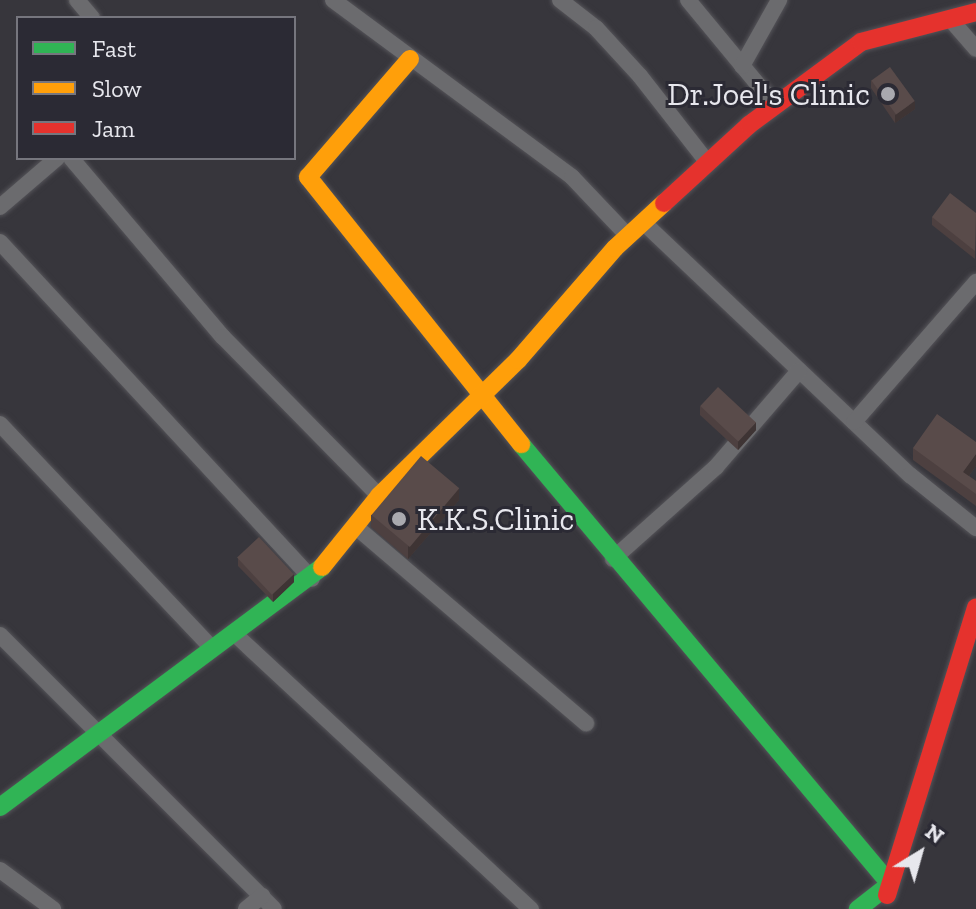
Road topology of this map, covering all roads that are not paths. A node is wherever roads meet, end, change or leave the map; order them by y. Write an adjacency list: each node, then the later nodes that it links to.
1 (77, 0): 7 (street)
2 (333, 0): 10 (street)
3 (560, 0): 15 (street)
4 (688, 0): 11 (street)
5 (779, 0): 11 (street)
6 (976, 12): 8 (street)
7 (90, 16)
8 (951, 20): 9 (street); 12 (street)
9 (976, 49)
10 (410, 59): 18 (street); 22 (street)
11 (742, 66): 12 (street)
12 (775, 105): 15 (street)
13 (67, 160): 16 (street)
14 (72, 160): 25 (street)
15 (708, 163): 17 (street)
16 (0, 207)
17 (643, 222): 18 (street); 21 (street)
18 (628, 236): 22 (street)
19 (0, 242): 29 (street)
20 (976, 282): 23 (street)
21 (799, 371): 23 (street); 28 (street)
22 (480, 397): 25 (street); 28 (street)
23 (854, 422): 27 (street)
24 (0, 424): 33 (street)
25 (379, 496): 26 (street)
26 (355, 526): 29 (street); 34 (street)
27 (976, 528)
28 (613, 559): 38 (street)
29 (312, 579): 32 (street)
30 (976, 607): 38 (street)
31 (0, 635): 35 (street)
32 (238, 637): 33 (street); 43 (street)
33 (212, 648): 35 (street)
34 (586, 723)
35 (94, 733): 36 (street); 39 (street)
36 (0, 807)
37 (0, 870): 40 (street)
38 (890, 884): 44 (street); 45 (street)
39 (262, 896): 41 (street); 42 (street)
40 (53, 909)
41 (246, 909)
42 (274, 909)
43 (531, 909)
44 (858, 909)
45 (882, 909)

